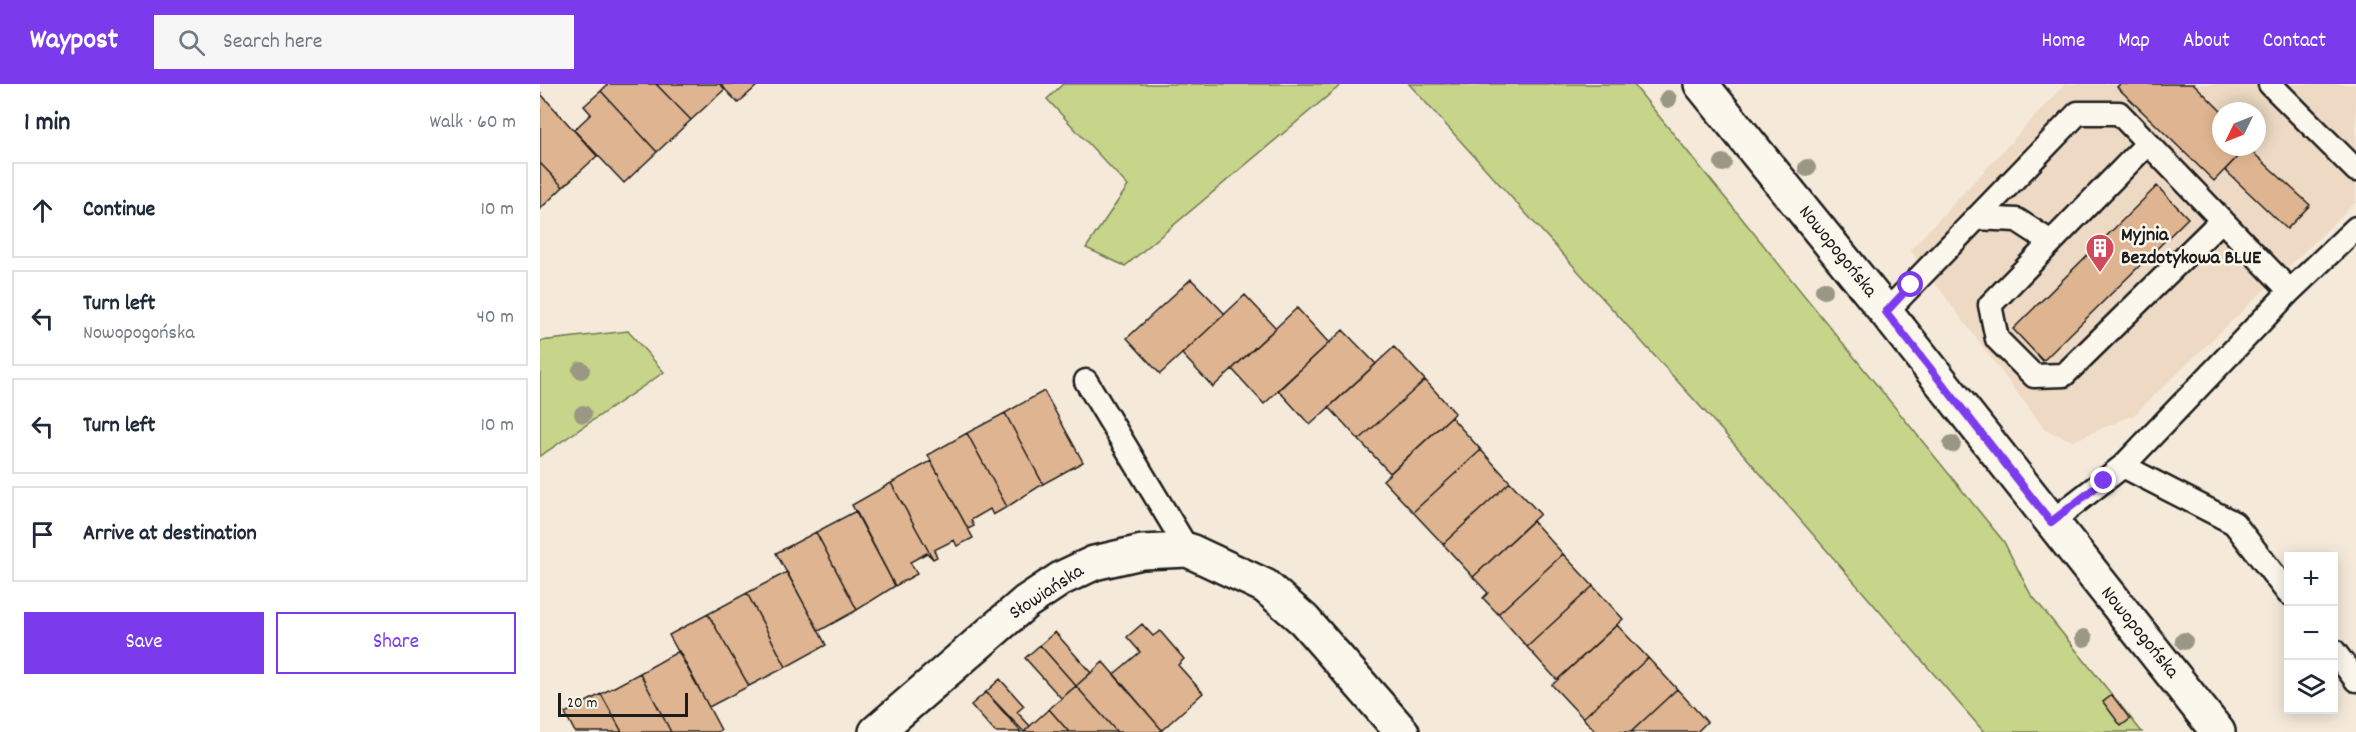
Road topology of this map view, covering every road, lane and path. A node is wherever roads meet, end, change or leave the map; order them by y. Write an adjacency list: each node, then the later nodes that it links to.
1 (1701, 84): 10 (street, Nowopogońska)
2 (2270, 84): 4 (lane)
3 (2148, 143): 5 (lane); 6 (lane); 8 (lane)
4 (2356, 170)
5 (1976, 218): 8 (lane); 10 (lane)
6 (2222, 220): 8 (lane); 9 (lane)
7 (2356, 228): 9 (lane)
8 (2051, 242)
9 (2290, 291): 12 (lane)
10 (1886, 312): 13 (street, Nowopogońska)
11 (1086, 381): 14 (lane)
12 (2123, 466): 13 (lane); 15 (lane)
13 (2051, 522): 20 (street, Nowopogońska)
14 (1188, 550): 18 (street, Słowiańska); 19 (street, Słowiańska)
15 (2284, 587)
16 (2338, 656): 17 (lane)
17 (2356, 680)
18 (876, 732)
19 (1402, 732)
20 (2218, 732)

